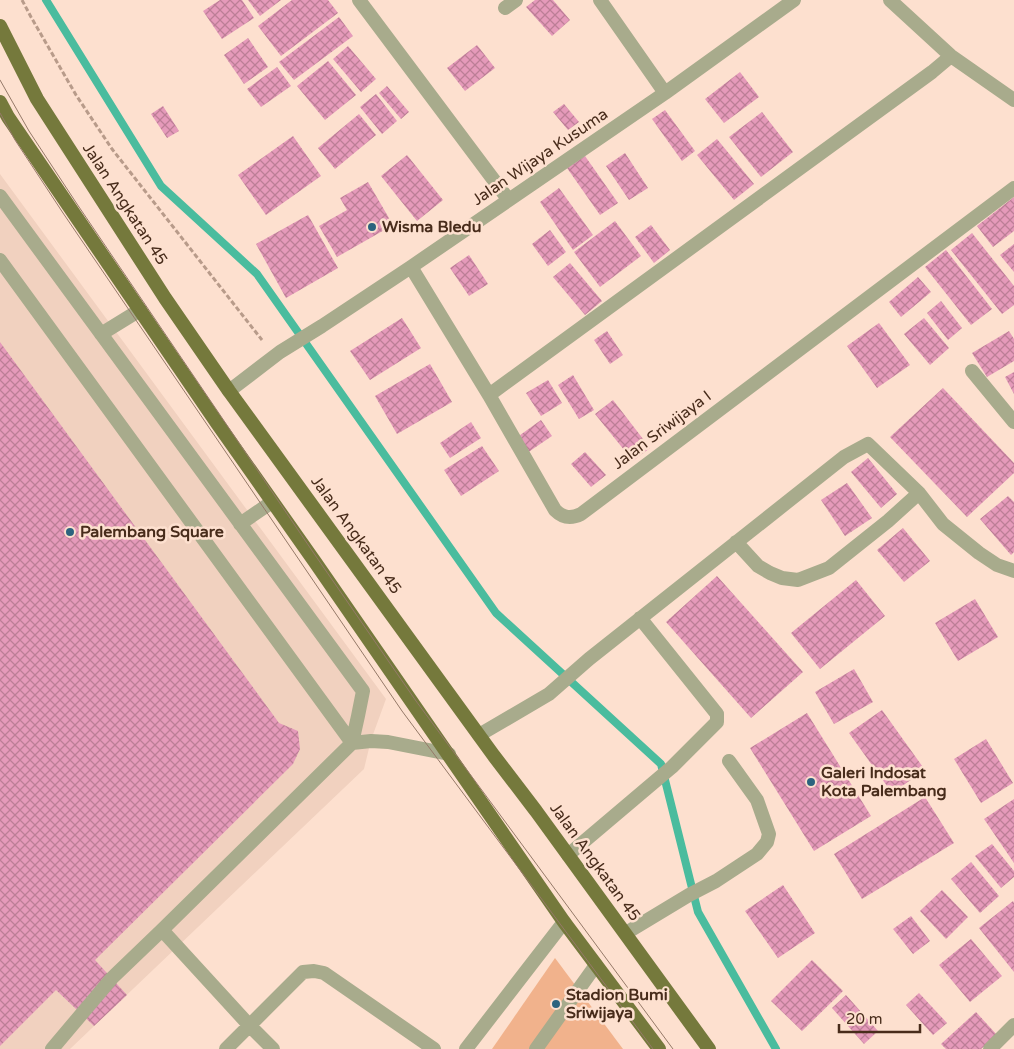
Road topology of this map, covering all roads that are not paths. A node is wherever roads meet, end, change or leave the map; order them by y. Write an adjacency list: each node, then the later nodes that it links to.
1 (359, 0): 13 (street)
2 (600, 0): 7 (street)
3 (794, 0): 7 (street, Jalan Wijaya Kusuma)
4 (890, 0): 6 (street)
5 (0, 26): 19 (main road, Jalan Angkatan 45)
6 (951, 56): 8 (street); 20 (street)
7 (665, 93): 13 (street, Jalan Wijaya Kusuma)
8 (1014, 100)
9 (0, 102): 10 (main road)
10 (4, 119): 16 (main road)
11 (1014, 188): 20 (street, Jalan Sriwijaya I)
12 (0, 196): 17 (street)
13 (508, 199): 15 (street, Jalan Wijaya Kusuma)
14 (0, 260): 29 (street)
15 (411, 267): 19 (street, Jalan Wijaya Kusuma); 20 (street, Jalan Sriwijaya I)
16 (140, 310): 17 (street); 23 (main road)
17 (101, 334): 24 (street)
18 (972, 371): 21 (street)
19 (229, 391): 28 (main road, Jalan Angkatan 45)
20 (489, 395)
21 (1014, 422)
22 (919, 493): 25 (street); 25 (street); 26 (street)
23 (272, 502): 24 (street); 30 (main road)
24 (240, 524): 29 (street)
25 (736, 542): 27 (street)
26 (1014, 571)
27 (640, 618): 28 (street); 32 (street)
28 (479, 735): 32 (main road, Jalan Angkatan 45)
29 (352, 743): 30 (street); 34 (street)
30 (449, 754): 33 (main road)
31 (729, 761): 35 (street)
32 (568, 856): 35 (main road, Jalan Angkatan 45)
33 (564, 922): 36 (main road); 43 (street)
34 (162, 930): 37 (street); 39 (street)
35 (626, 933): 46 (main road, Jalan Angkatan 45)
36 (596, 966): 44 (street); 45 (main road)
37 (249, 1025): 40 (street); 41 (street); 42 (street)
38 (1014, 1025): 47 (street)
39 (52, 1049)
40 (226, 1049)
41 (274, 1049)
42 (434, 1049)
43 (466, 1049)
44 (536, 1049)
45 (659, 1049)
46 (709, 1049)
47 (990, 1049)

